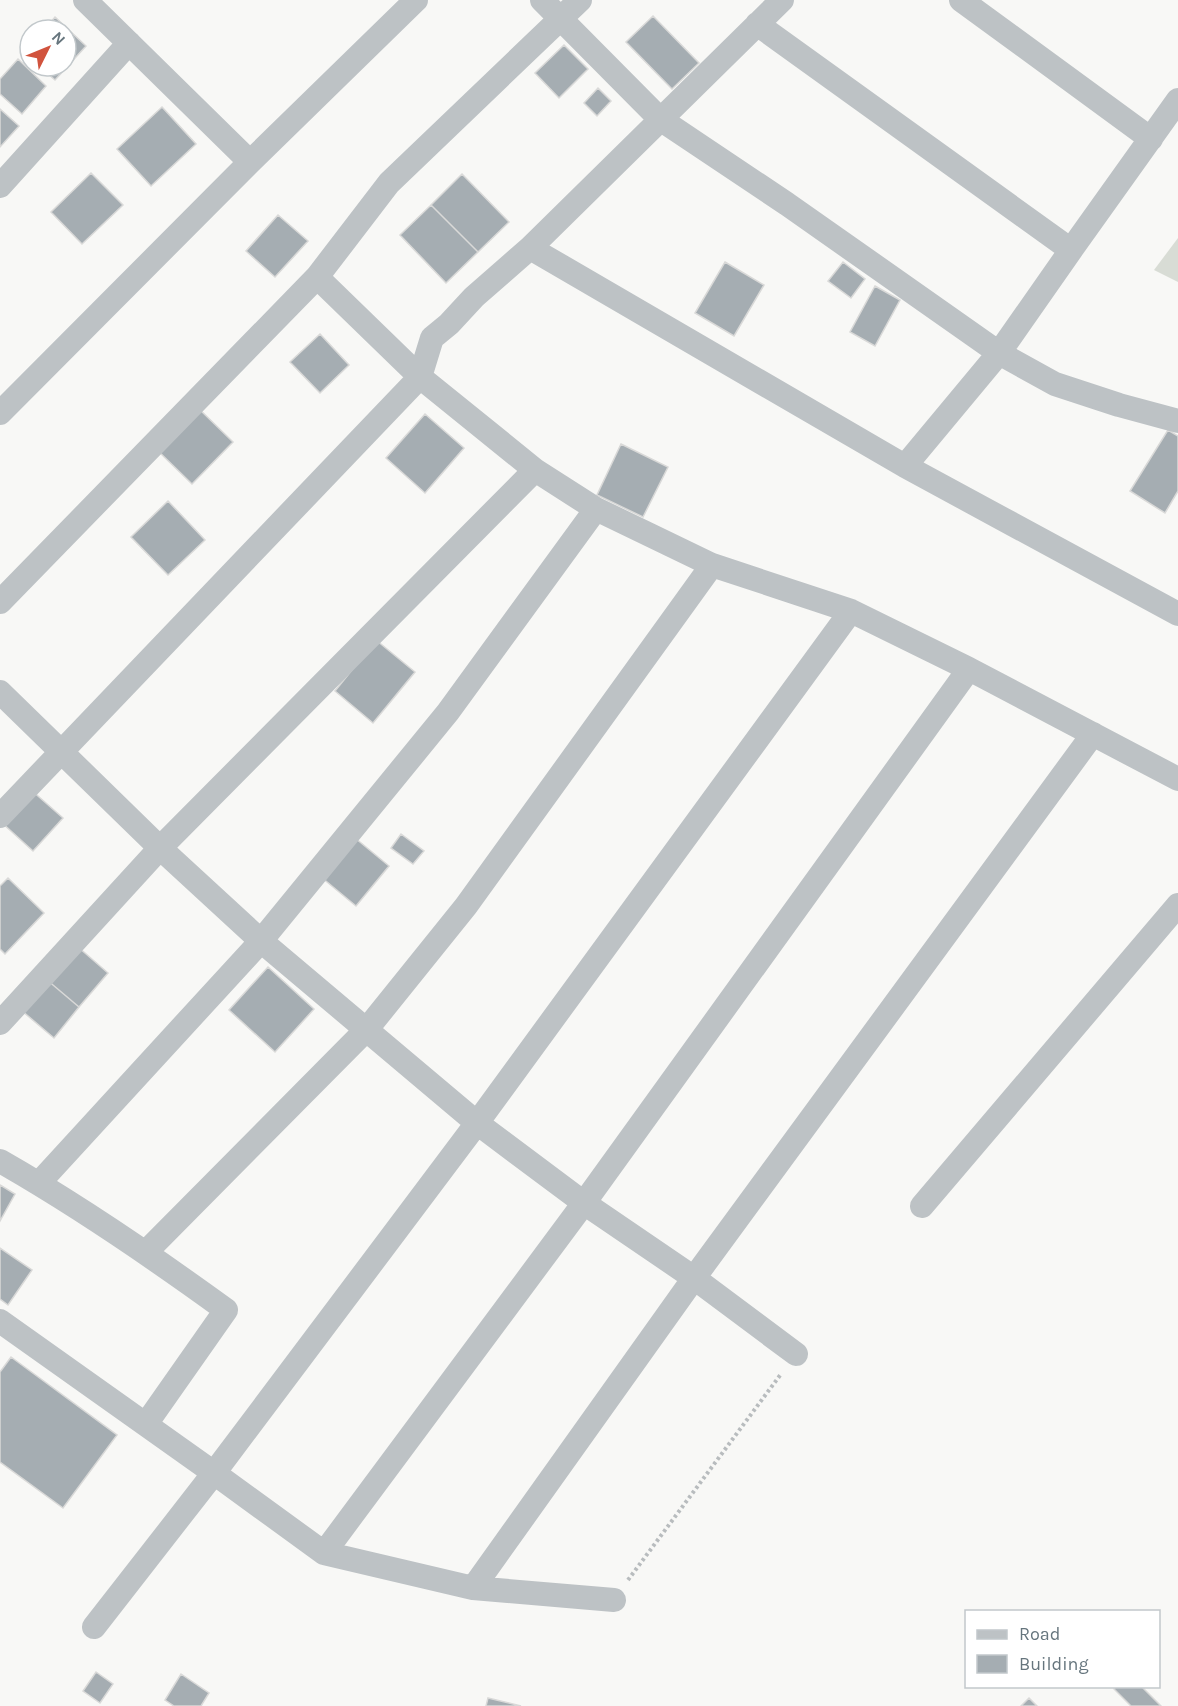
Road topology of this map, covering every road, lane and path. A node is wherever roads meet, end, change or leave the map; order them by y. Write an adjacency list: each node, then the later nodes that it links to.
1 (85, 0): 9 (street)
2 (416, 0): 13 (street)
3 (542, 0): 7 (street)
4 (580, 0): 7 (street)
5 (782, 0): 8 (street)
6 (961, 0): 12 (street)
7 (562, 18): 11 (street); 17 (street)
8 (757, 24): 11 (street); 16 (street)
9 (129, 43): 13 (street); 14 (street)
10 (1178, 100): 12 (street)
11 (660, 120): 15 (street); 18 (street)
12 (1151, 139): 16 (street)
13 (250, 162): 20 (street)
14 (0, 186)
15 (530, 248): 19 (street); 22 (street)
16 (1071, 250): 18 (street)
17 (317, 277): 19 (street); 26 (street)
18 (999, 353): 21 (street); 22 (street)
19 (420, 377): 23 (street); 32 (street)
20 (0, 413)
21 (1178, 421)
22 (905, 466): 28 (street)
23 (535, 470): 24 (street); 35 (street)
24 (596, 509): 25 (street); 37 (street)
25 (712, 565): 27 (street); 39 (street)
26 (0, 602)
27 (851, 611): 29 (street); 40 (street)
28 (1178, 614)
29 (969, 669): 31 (street); 43 (street)
30 (0, 692): 32 (street)
31 (1093, 734): 33 (street); 46 (street)
32 (62, 750): 34 (street); 35 (street)
33 (1178, 779)
34 (0, 816)
35 (160, 848): 37 (street); 38 (street)
36 (1178, 905): 44 (street)
37 (261, 941): 39 (street); 42 (street)
38 (0, 1023)
39 (367, 1029): 40 (street); 45 (street)
40 (477, 1123): 43 (street); 50 (street)
41 (0, 1161): 42 (street)
42 (39, 1183): 45 (street)
43 (584, 1203): 46 (street); 51 (street)
44 (922, 1206)
45 (146, 1252): 49 (street)
46 (694, 1278): 48 (street); 52 (street)
47 (0, 1321): 49 (street)
48 (796, 1354): 53 (path)
49 (146, 1424): 50 (street)
50 (214, 1473): 51 (street); 54 (street)
51 (324, 1553): 52 (street)
52 (473, 1587): 53 (street)
53 (614, 1600)
54 (94, 1627)

